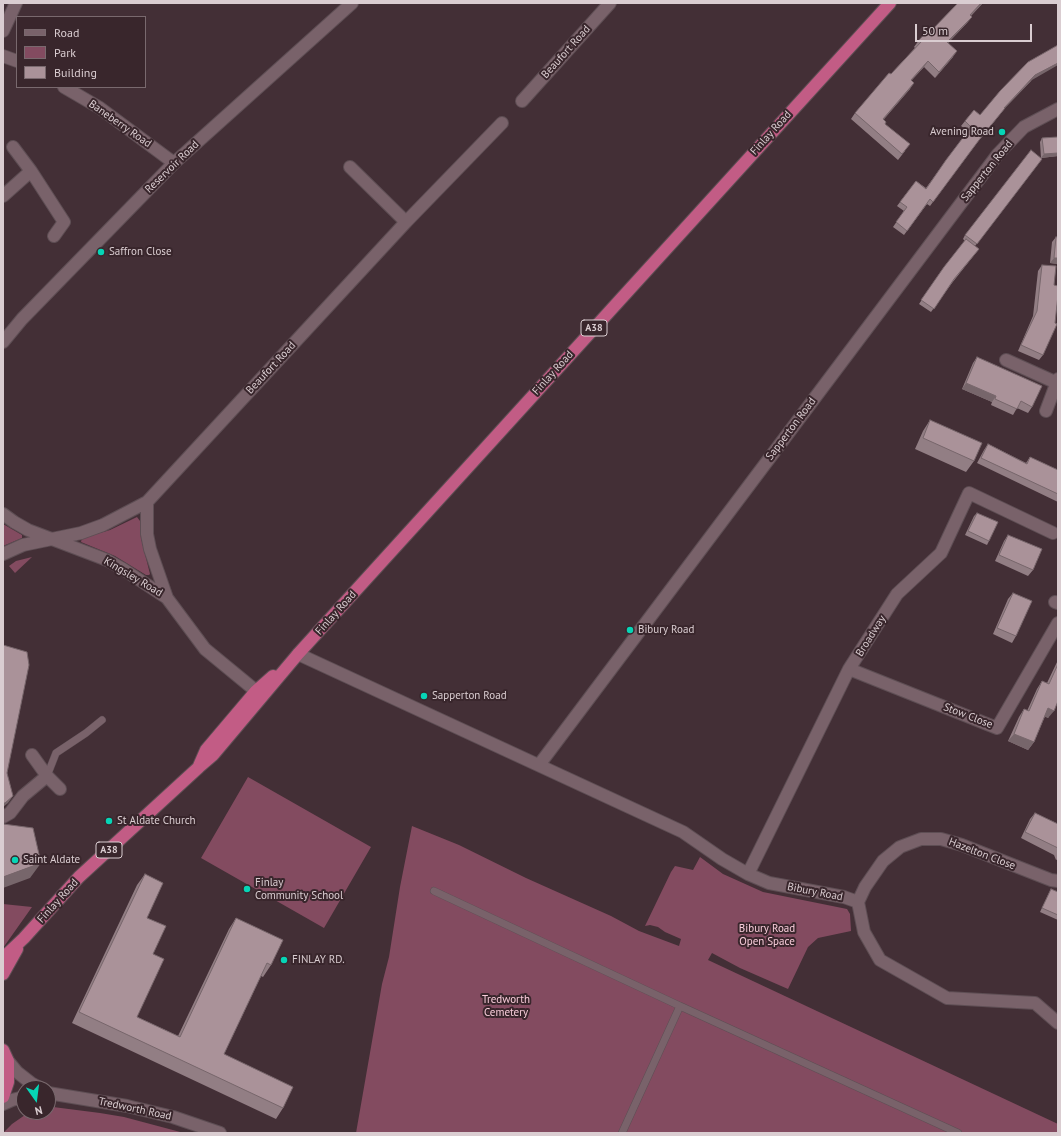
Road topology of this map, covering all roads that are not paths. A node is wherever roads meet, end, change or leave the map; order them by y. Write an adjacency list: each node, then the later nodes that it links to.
1 (16, 3): 5 (street)
2 (352, 3): 13 (street, Reservoir Road)
3 (610, 3): 9 (street, Beaufort Road)
4 (890, 3): 30 (highway, Finlay Road / A38)
5 (3, 31)
6 (3, 56): 7 (street)
7 (16, 61)
8 (66, 88): 13 (street, Baneberry Road)
9 (522, 101)
10 (1058, 109): 35 (street, Sapperton Road)
11 (502, 123): 17 (street, Beaufort Road)
12 (13, 147): 15 (street)
13 (174, 163): 19 (street, Reservoir Road)
14 (350, 167): 17 (street)
15 (31, 171): 16 (street); 18 (street)
16 (3, 196)
17 (406, 222): 23 (street, Beaufort Road)
18 (54, 236)
19 (3, 342)
20 (1006, 360): 21 (street)
21 (1057, 381): 22 (street)
22 (1046, 411)
23 (146, 502): 26 (street, Beaufort Road); 28 (street)
24 (3, 514): 26 (street, Kingsley Road)
25 (1053, 533): 31 (street, Broadway)
26 (50, 539): 27 (street, Beaufort Road); 28 (street, Kingsley Road)
27 (3, 554)
28 (166, 598): 32 (street, Kingsley Road)
29 (1058, 623): 31 (street, Stow Close)
30 (298, 654): 32 (highway, A38); 35 (street, Bibury Road); 36 (highway, A38)
31 (849, 670): 40 (street, Broadway)
32 (256, 691): 36 (highway, A38)
33 (102, 720): 37 (lane)
34 (32, 755): 37 (street)
35 (539, 765): 40 (street, Bibury Road)
36 (199, 767): 45 (highway, Finlay Road / A38)
37 (47, 776): 38 (street); 39 (street)
38 (60, 789)
39 (3, 817)
40 (748, 874): 44 (street, Bibury Road)
41 (871, 878): 42 (street, Hazelton Close); 44 (street, Bibury Road)
42 (1058, 881)
43 (434, 891): 48 (lane)
44 (858, 902): 49 (street, Bibury Road)
45 (24, 938): 46 (highway, Finlay Road / A38); 47 (highway, Finlay Road / A38)
46 (3, 958)
47 (3, 974)
48 (680, 1006): 58 (lane); 59 (lane)
49 (1058, 1024)
50 (3, 1050): 51 (highway)
51 (8, 1061): 52 (street); 54 (highway)
52 (27, 1080)
53 (56, 1094): 57 (street, Tredworth Road)
54 (3, 1097)
55 (16, 1100): 56 (street)
56 (3, 1104)
57 (220, 1133)
58 (622, 1133)
59 (958, 1133)

